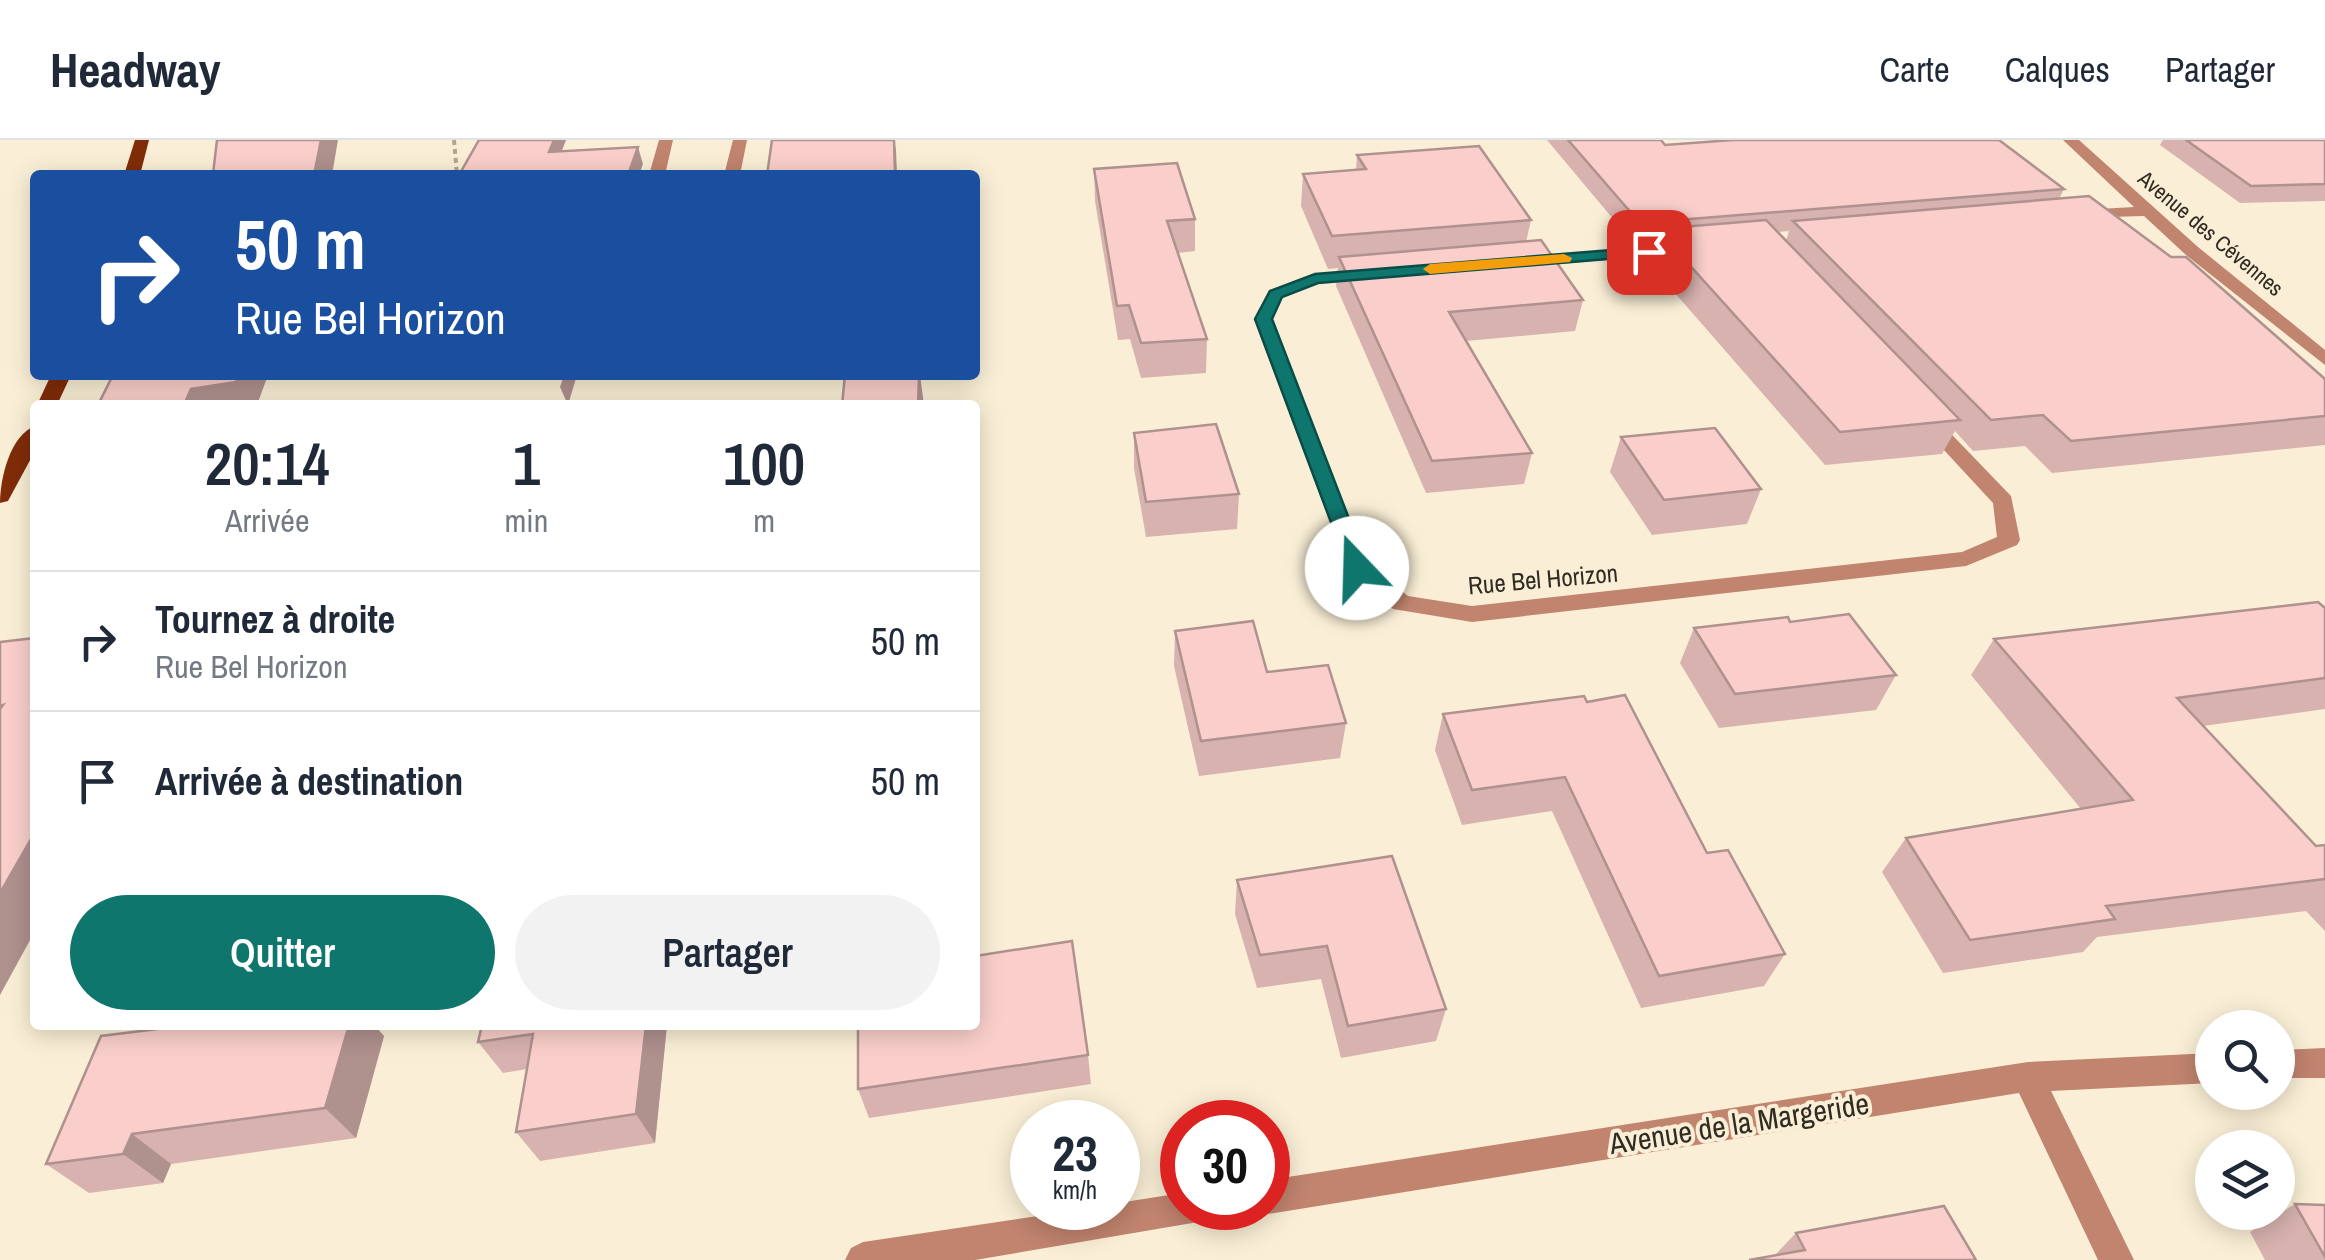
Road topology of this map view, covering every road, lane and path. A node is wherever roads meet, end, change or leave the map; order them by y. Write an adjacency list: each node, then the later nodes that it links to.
1 (142, 140): 6 (main road)
2 (454, 140): 7 (path)
3 (666, 140): 8 (street)
4 (740, 140): 9 (street)
5 (2070, 140): 10 (street, Avenue des Cévennes)
6 (133, 170)
7 (457, 170)
8 (658, 170)
9 (733, 170)
10 (2146, 211): 11 (street); 15 (street, Avenue des Cévennes)
11 (2064, 216)
12 (1702, 247): 13 (street)
13 (1509, 263)
14 (1392, 272): 16 (street, Rue Bel Horizon)
15 (2325, 358)
16 (1909, 401)
17 (30, 441): 18 (main road)
18 (0, 496)
19 (2325, 1063): 20 (street)
20 (2295, 1064)
21 (2195, 1069): 22 (street, Avenue de la Margeride)
22 (2028, 1077): 23 (street, Avenue de la Margeride); 26 (street)
23 (1290, 1193)
24 (1160, 1214): 25 (street)
25 (862, 1260)
26 (2116, 1260)

